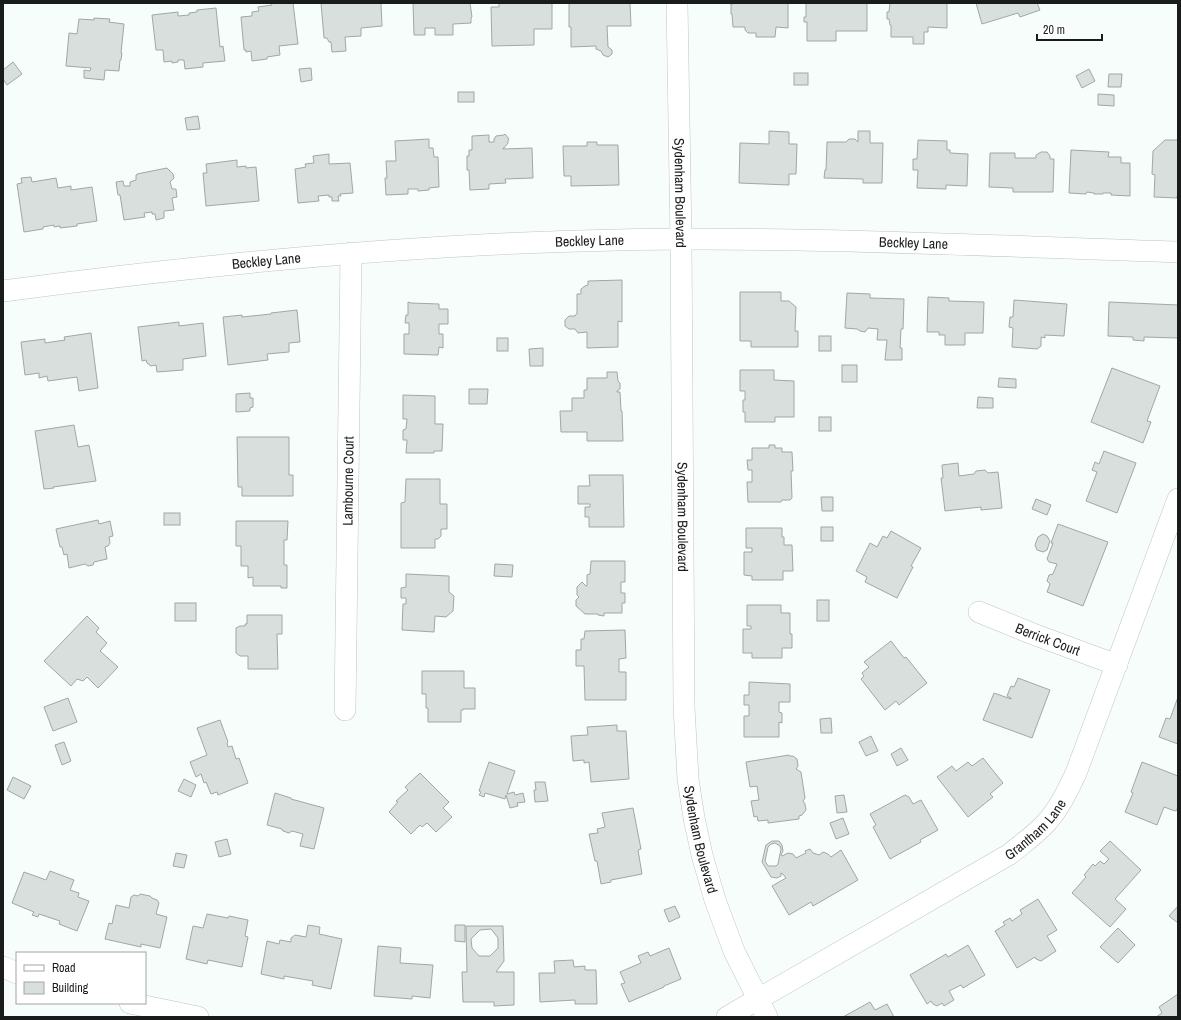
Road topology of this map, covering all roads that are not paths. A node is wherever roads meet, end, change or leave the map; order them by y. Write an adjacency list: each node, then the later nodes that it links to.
1 (677, 3): 2 (street, Sydenham Boulevard)
2 (681, 239): 3 (street, Beckley Lane); 4 (street, Beckley Lane); 13 (street, Sydenham Boulevard)
3 (1178, 252)
4 (351, 253): 5 (street, Beckley Lane); 9 (street, Lambourne Court)
5 (3, 291)
6 (1178, 499): 8 (street, Grantham Lane)
7 (979, 612): 8 (street, Berrick Court)
8 (1117, 665): 13 (street, Grantham Lane)
9 (346, 710)
10 (3, 967): 11 (street)
11 (16, 972)
12 (135, 1004): 14 (street)
13 (763, 1008): 15 (street, Grantham Lane)
14 (198, 1017)
15 (727, 1017)

